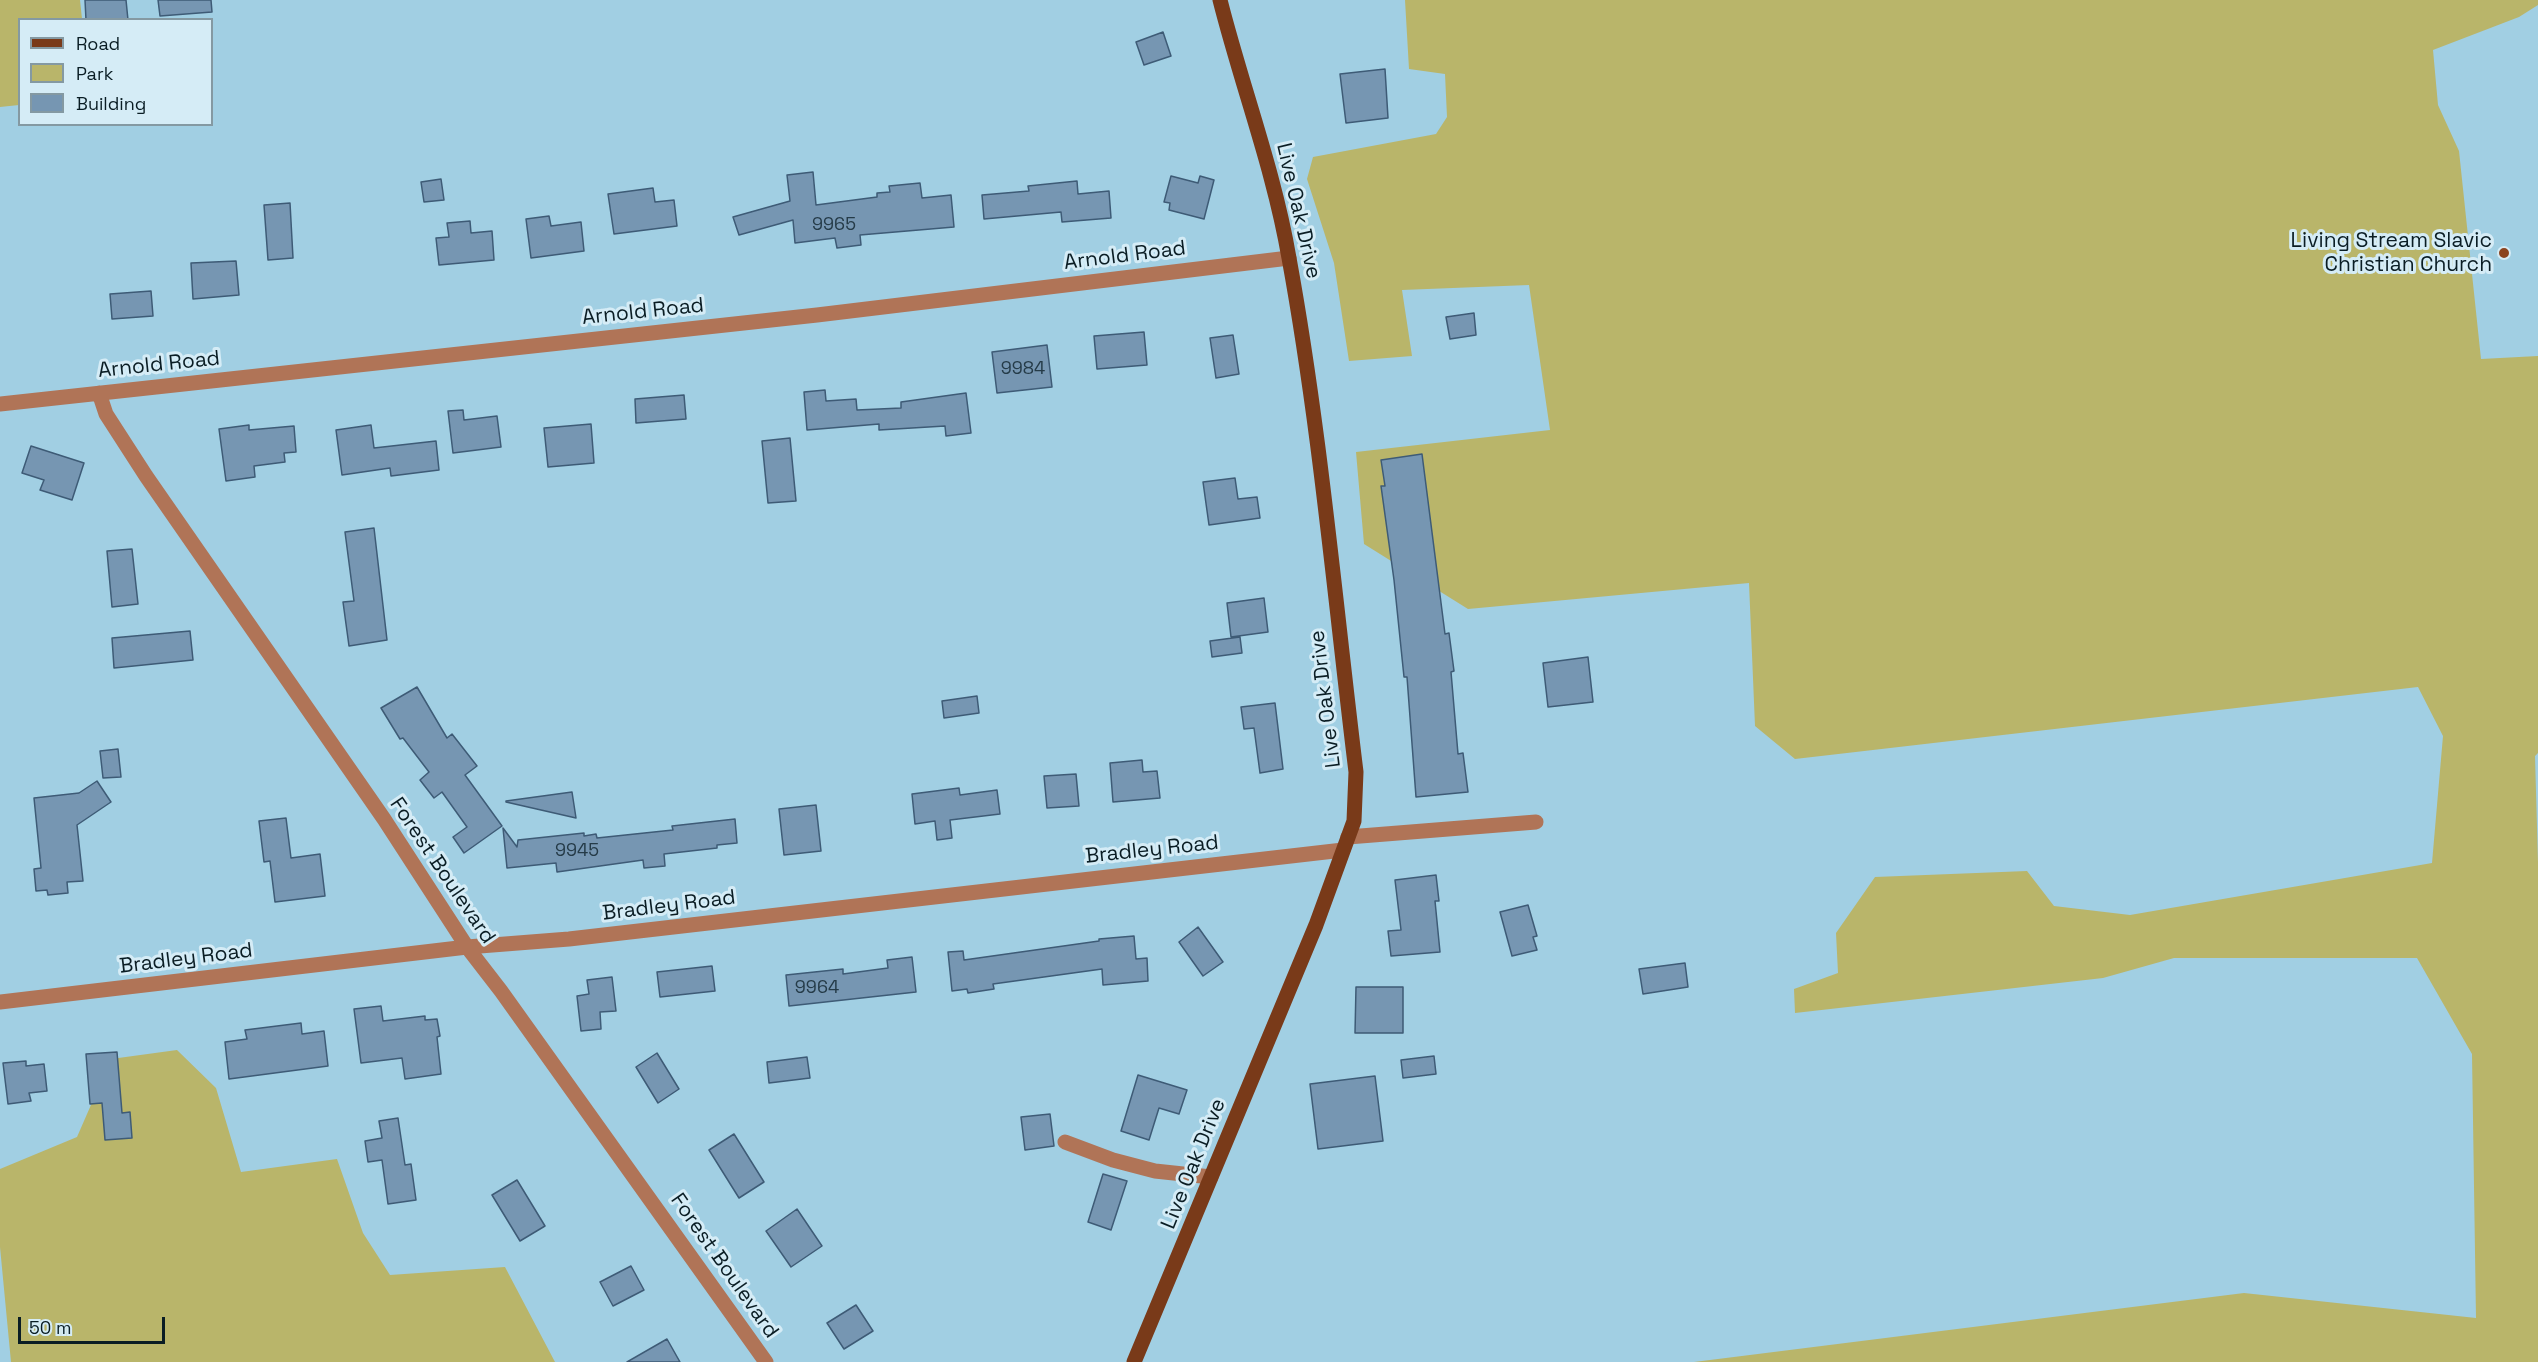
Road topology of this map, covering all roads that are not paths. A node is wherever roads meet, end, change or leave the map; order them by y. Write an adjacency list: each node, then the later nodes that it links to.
1 (1220, 0): 2 (main road, Live Oak Drive)
2 (1289, 258): 3 (street, Arnold Road); 6 (main road, Live Oak Drive)
3 (99, 393): 4 (street, Arnold Road); 7 (street, Forest Boulevard)
4 (0, 404)
5 (1536, 822): 6 (street, Bradley Road)
6 (1346, 843): 7 (street, Bradley Road); 10 (main road, Live Oak Drive)
7 (467, 947): 8 (street, Bradley Road); 11 (street, Forest Boulevard)
8 (0, 1002)
9 (1065, 1142): 10 (street)
10 (1211, 1177): 12 (main road, Live Oak Drive)
11 (766, 1362)
12 (1134, 1362)

